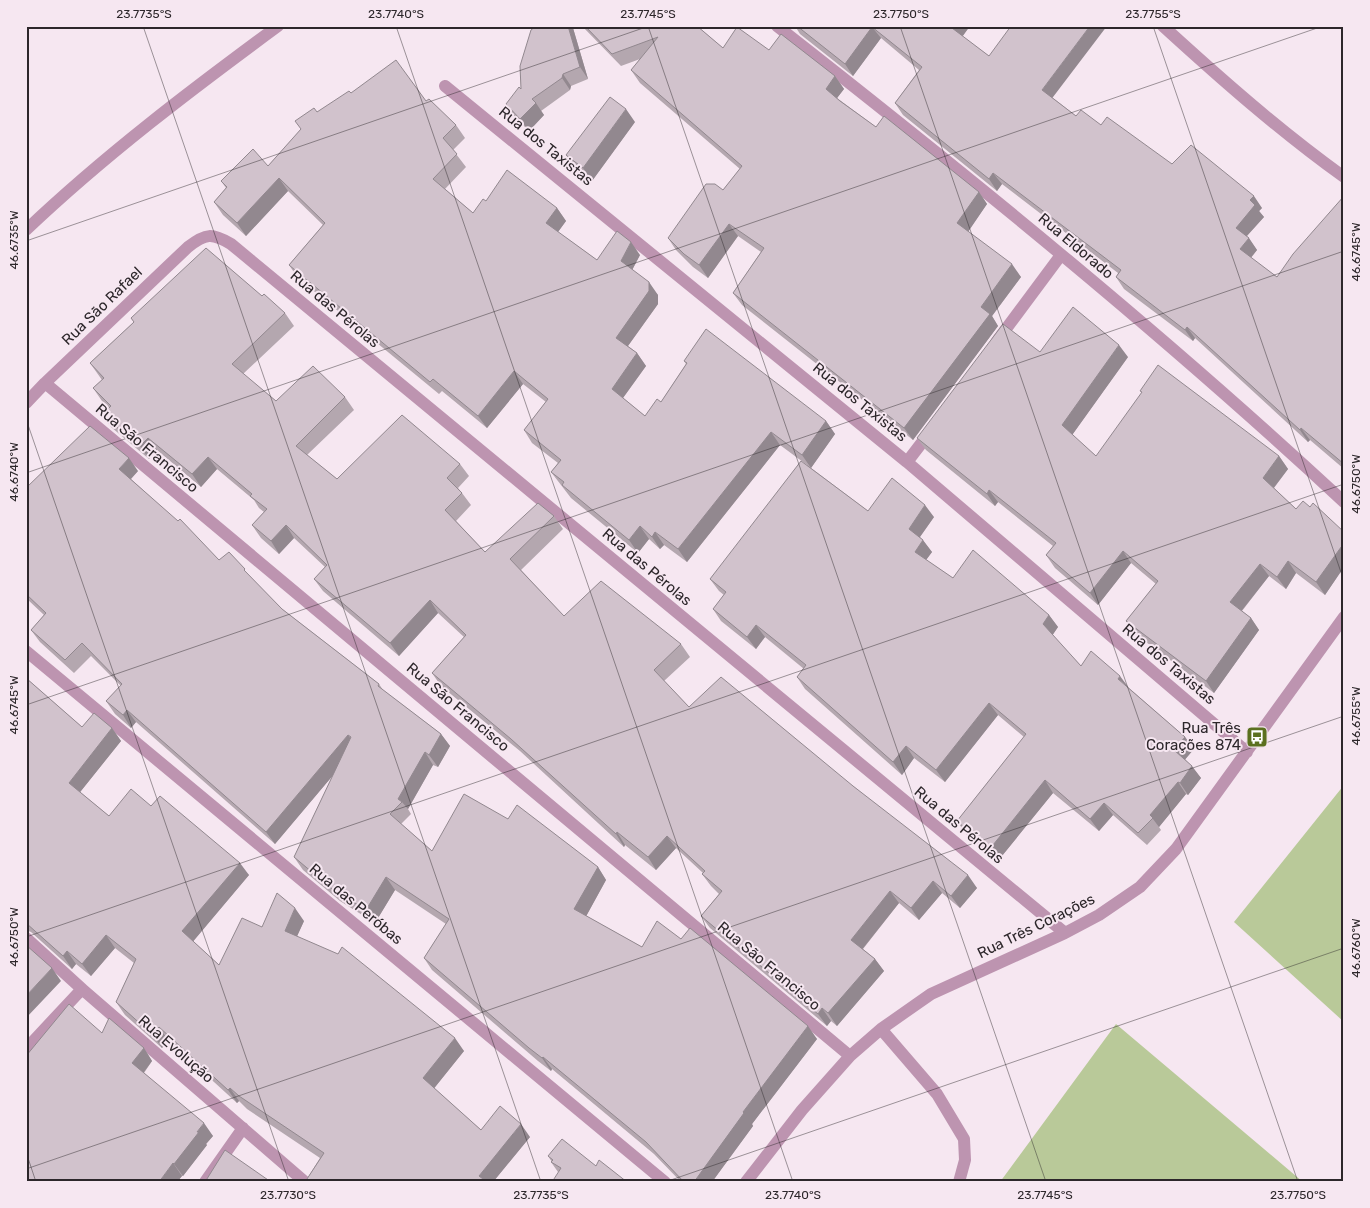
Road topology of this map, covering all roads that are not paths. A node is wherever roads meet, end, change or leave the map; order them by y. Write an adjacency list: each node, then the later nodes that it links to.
1 (278, 26): 6 (street)
2 (777, 26): 8 (street, Rua Eldorado)
3 (1163, 26): 5 (street)
4 (445, 86): 13 (street, Rua dos Taxistas)
5 (1344, 177)
6 (26, 230)
7 (204, 236): 10 (street, Rua São Rafael); 18 (street, Rua das Pérolas)
8 (1061, 255): 9 (street); 14 (street, Rua Eldorado)
9 (990, 351)
10 (45, 383): 11 (street, Rua São Rafael); 23 (street, Rua São Francisco)
11 (26, 403)
12 (937, 422): 13 (street)
13 (908, 462): 17 (street, Rua dos Taxistas)
14 (1344, 502)
15 (1344, 617): 17 (street, Rua Três Corações)
16 (26, 651): 27 (street, Rua das Peróbas)
17 (1247, 752): 18 (street, Rua Três Corações)
18 (1065, 933): 21 (street, Rua Três Corações)
19 (26, 938): 20 (street, Rua Evolução)
20 (82, 989): 22 (street); 24 (street, Rua Evolução)
21 (880, 1028): 23 (street, Rua Três Corações); 29 (street)
22 (26, 1049)
23 (850, 1056): 28 (street, Rua Três Corações)
24 (242, 1128): 25 (street); 26 (street, Rua Evolução)
25 (205, 1182)
26 (305, 1182)
27 (665, 1182)
28 (746, 1182)
29 (959, 1182)

